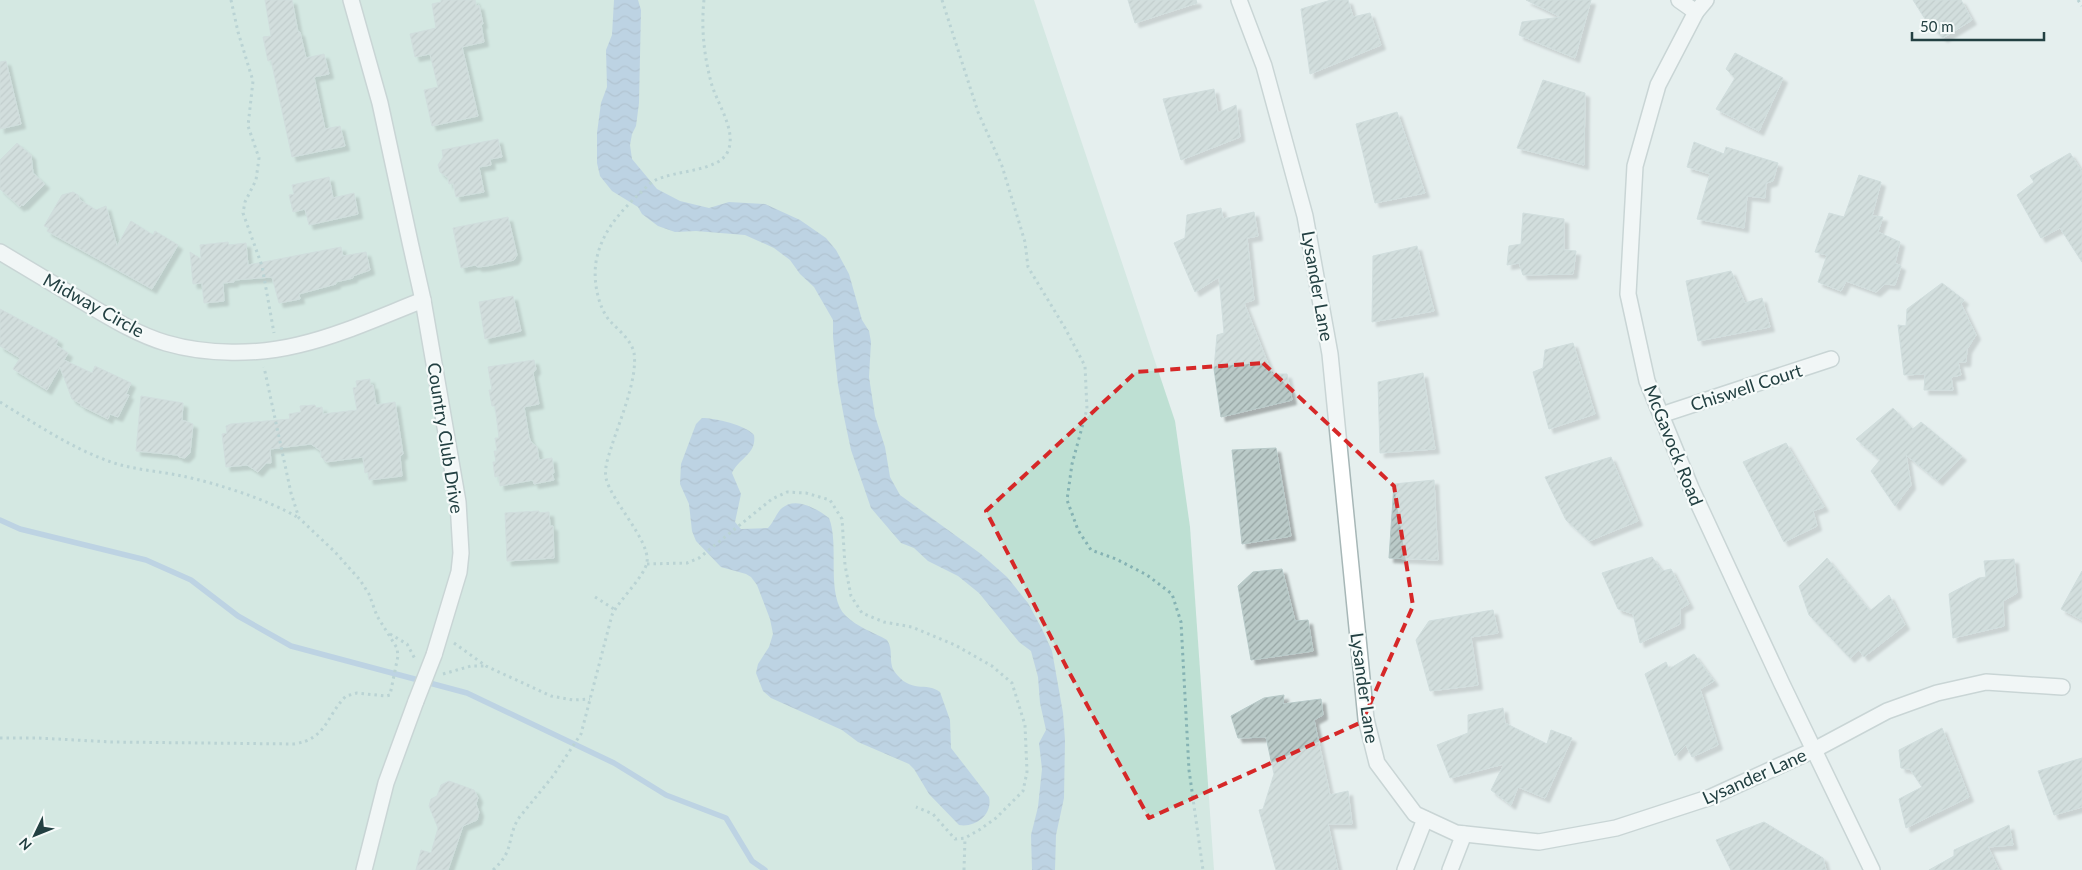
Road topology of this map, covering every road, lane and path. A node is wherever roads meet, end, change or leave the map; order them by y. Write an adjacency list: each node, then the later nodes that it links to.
1 (231, 0): 12 (path)
2 (351, 0): 11 (street, Country Club Drive)
3 (704, 0): 18 (path)
4 (942, 0): 37 (path)
5 (1239, 0): 31 (street, Lysander Lane)
6 (1679, 0): 8 (street)
7 (2078, 0): 9 (path)
8 (1701, 6): 16 (street, McGavock Road)
9 (2082, 6)
10 (0, 252): 11 (street, Midway Circle)
11 (423, 300): 21 (street, Country Club Drive)
12 (275, 339)
13 (1831, 359): 16 (street, Chiswell Court)
14 (263, 362): 17 (path)
15 (0, 402): 17 (path)
16 (1661, 415): 29 (street, McGavock Road)
17 (298, 518): 22 (path)
18 (647, 564): 20 (path); 33 (path)
19 (595, 597): 20 (path)
20 (614, 609): 27 (path)
21 (442, 633): 24 (path); 34 (street, Country Club Drive, bridge)
22 (390, 634): 23 (path); 28 (path)
23 (418, 663)
24 (486, 666): 25 (path); 27 (path)
25 (442, 674)
26 (2062, 687): 29 (street, Lysander Lane)
27 (590, 699): 35 (path)
28 (0, 738)
29 (1814, 750): 32 (street, Lysander Lane); 40 (street, McGavock Road)
30 (916, 807): 33 (path)
31 (1426, 819): 32 (street, Lysander Lane); 38 (street)
32 (1464, 834): 39 (street)
33 (966, 838): 36 (path)
34 (364, 870)
35 (493, 870)
36 (964, 870)
37 (1203, 870)
38 (1405, 870)
39 (1450, 870)
40 (1872, 870)

